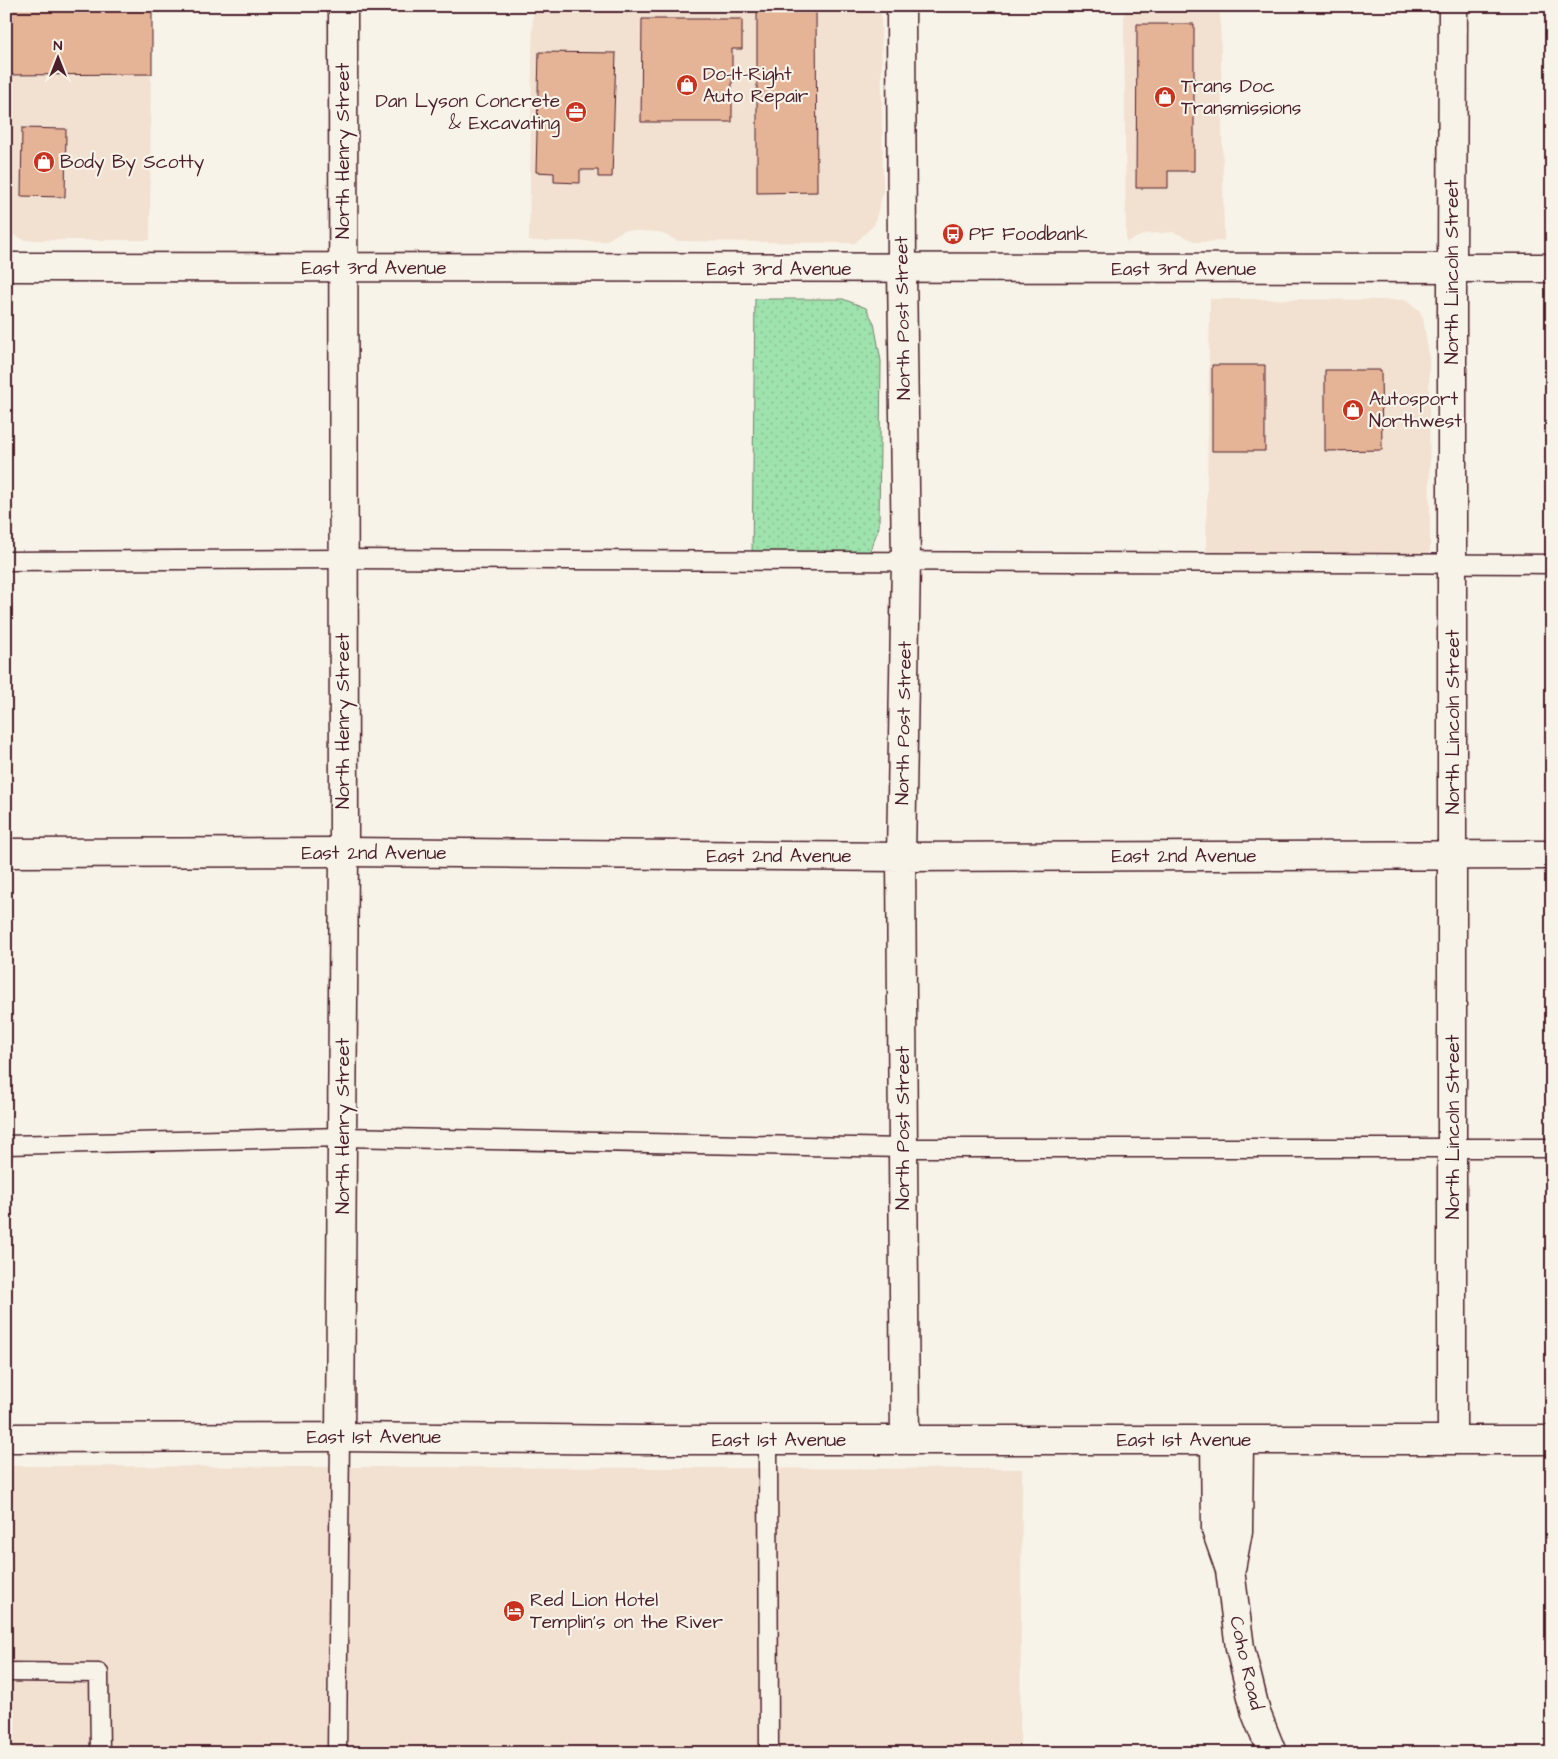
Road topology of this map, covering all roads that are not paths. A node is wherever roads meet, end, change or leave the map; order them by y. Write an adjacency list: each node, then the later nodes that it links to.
1 (343, 6): 5 (street, North Henry Street)
2 (901, 6): 8 (street, North Post Street)
3 (1453, 6): 6 (street, North Lincoln Street)
4 (6, 268): 5 (street, East 3rd Avenue)
5 (343, 268): 8 (street, East 3rd Avenue); 9 (street, North Henry Street)
6 (1452, 268): 7 (street, East 3rd Avenue); 8 (street, East 3rd Avenue); 12 (street, North Lincoln Street)
7 (1552, 268)
8 (902, 269): 10 (street, North Post Street)
9 (342, 559): 10 (lane); 11 (lane); 14 (street, North Henry Street)
10 (906, 560): 12 (lane); 18 (street, North Post Street)
11 (6, 561)
12 (1453, 563): 13 (lane); 16 (street, North Lincoln Street)
13 (1552, 564)
14 (344, 852): 15 (street, East 2nd Avenue); 18 (street, East 2nd Avenue); 19 (street, North Henry Street)
15 (6, 853)
16 (1453, 855): 17 (street, East 2nd Avenue); 18 (street, East 2nd Avenue); 22 (street, North Lincoln Street)
17 (1552, 855)
18 (901, 857): 21 (street, North Post Street)
19 (343, 1137): 20 (lane); 21 (lane); 24 (street, North Henry Street)
20 (6, 1145)
21 (903, 1148): 22 (lane); 27 (street, North Post Street)
22 (1453, 1148): 23 (lane); 26 (street, North Lincoln Street)
23 (1552, 1148)
24 (340, 1436): 25 (street, East 1st Avenue); 28 (street, East 1st Avenue); 33 (lane)
25 (6, 1438)
26 (1452, 1438): 29 (street, East 1st Avenue); 30 (street, East 1st Avenue)
27 (905, 1439): 28 (street, East 1st Avenue); 30 (street, East 1st Avenue)
28 (768, 1440): 34 (lane)
29 (1552, 1440)
30 (1227, 1441): 35 (street, Coho Road)
31 (6, 1672): 32 (lane)
32 (100, 1753)
33 (338, 1753)
34 (769, 1753)
35 (1272, 1753)

